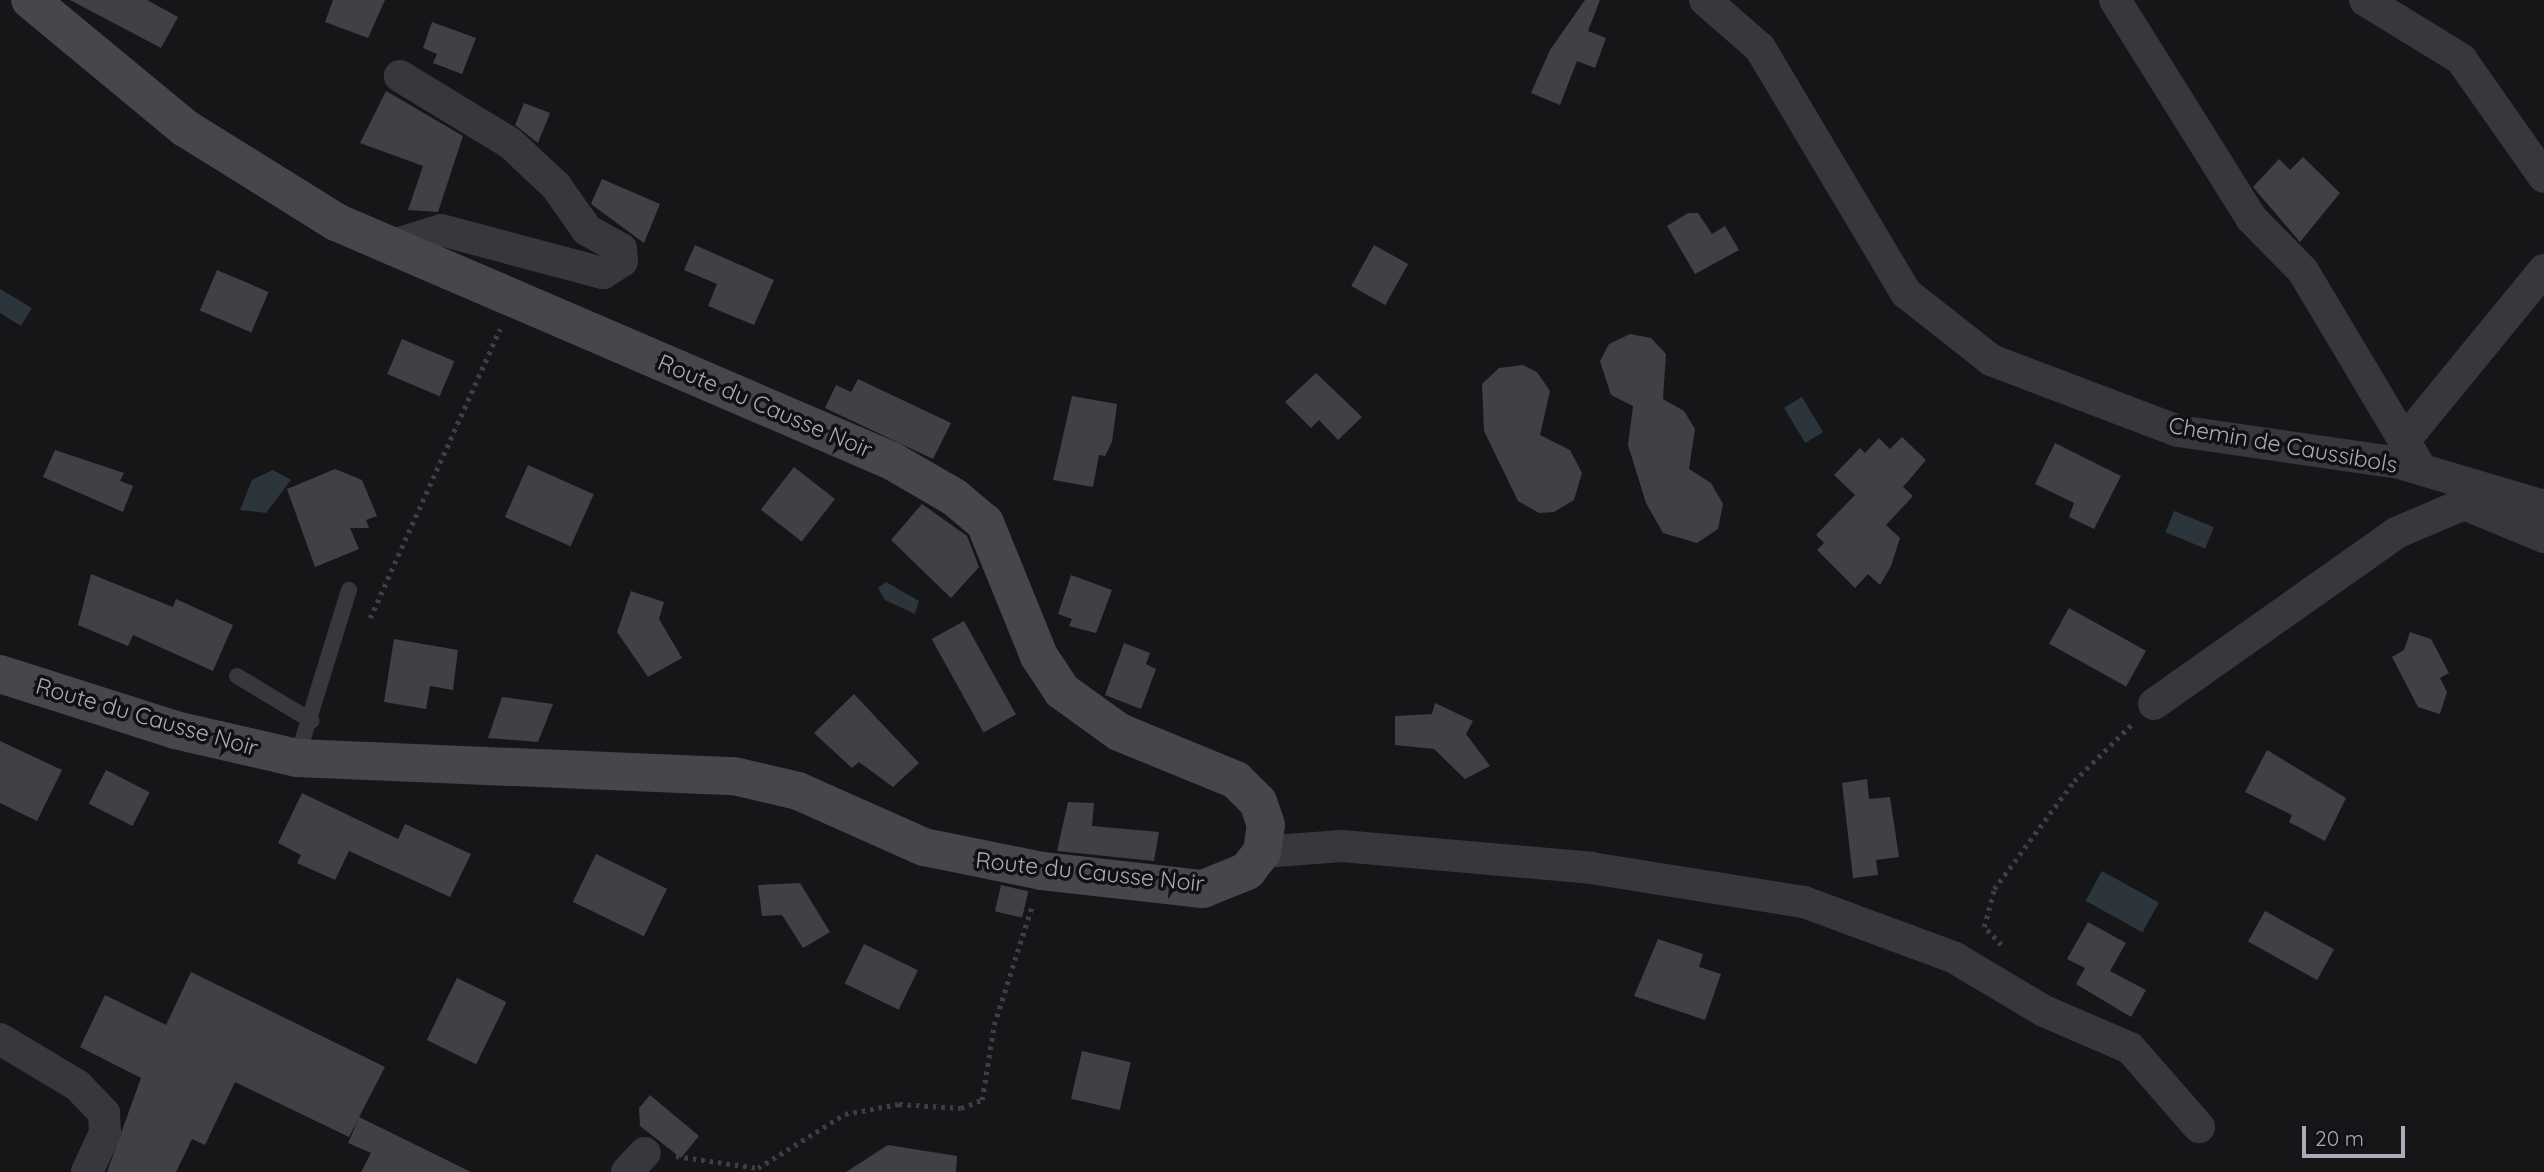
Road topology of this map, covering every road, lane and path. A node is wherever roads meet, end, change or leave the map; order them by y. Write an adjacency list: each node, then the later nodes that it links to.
1 (30, 0): 7 (street, Route du Causse Noir)
2 (1704, 0): 11 (street, Chemin de Caussibols)
3 (2115, 0): 10 (street)
4 (2380, 5): 6 (street)
5 (400, 76): 7 (street)
6 (2544, 177)
7 (390, 246): 9 (street, Route du Causse Noir)
8 (2544, 270): 10 (street)
9 (514, 300): 15 (path); 21 (street, Route du Causse Noir)
10 (2404, 441): 11 (street)
11 (2421, 469): 12 (street, Chemin de Caussibols)
12 (2544, 506)
13 (2544, 537): 18 (street)
14 (349, 590): 19 (lane)
15 (363, 633)
16 (0, 674): 20 (street, Route du Causse Noir)
17 (237, 676): 19 (lane)
18 (2154, 704): 23 (path)
19 (312, 721): 20 (lane)
20 (297, 758): 22 (street, Route du Causse Noir)
21 (1262, 852): 22 (street, Route du Causse Noir); 25 (street)
22 (1042, 871): 26 (path)
23 (2011, 955)
24 (0, 1039): 27 (street)
25 (2199, 1127)
26 (636, 1163)
27 (87, 1172)

